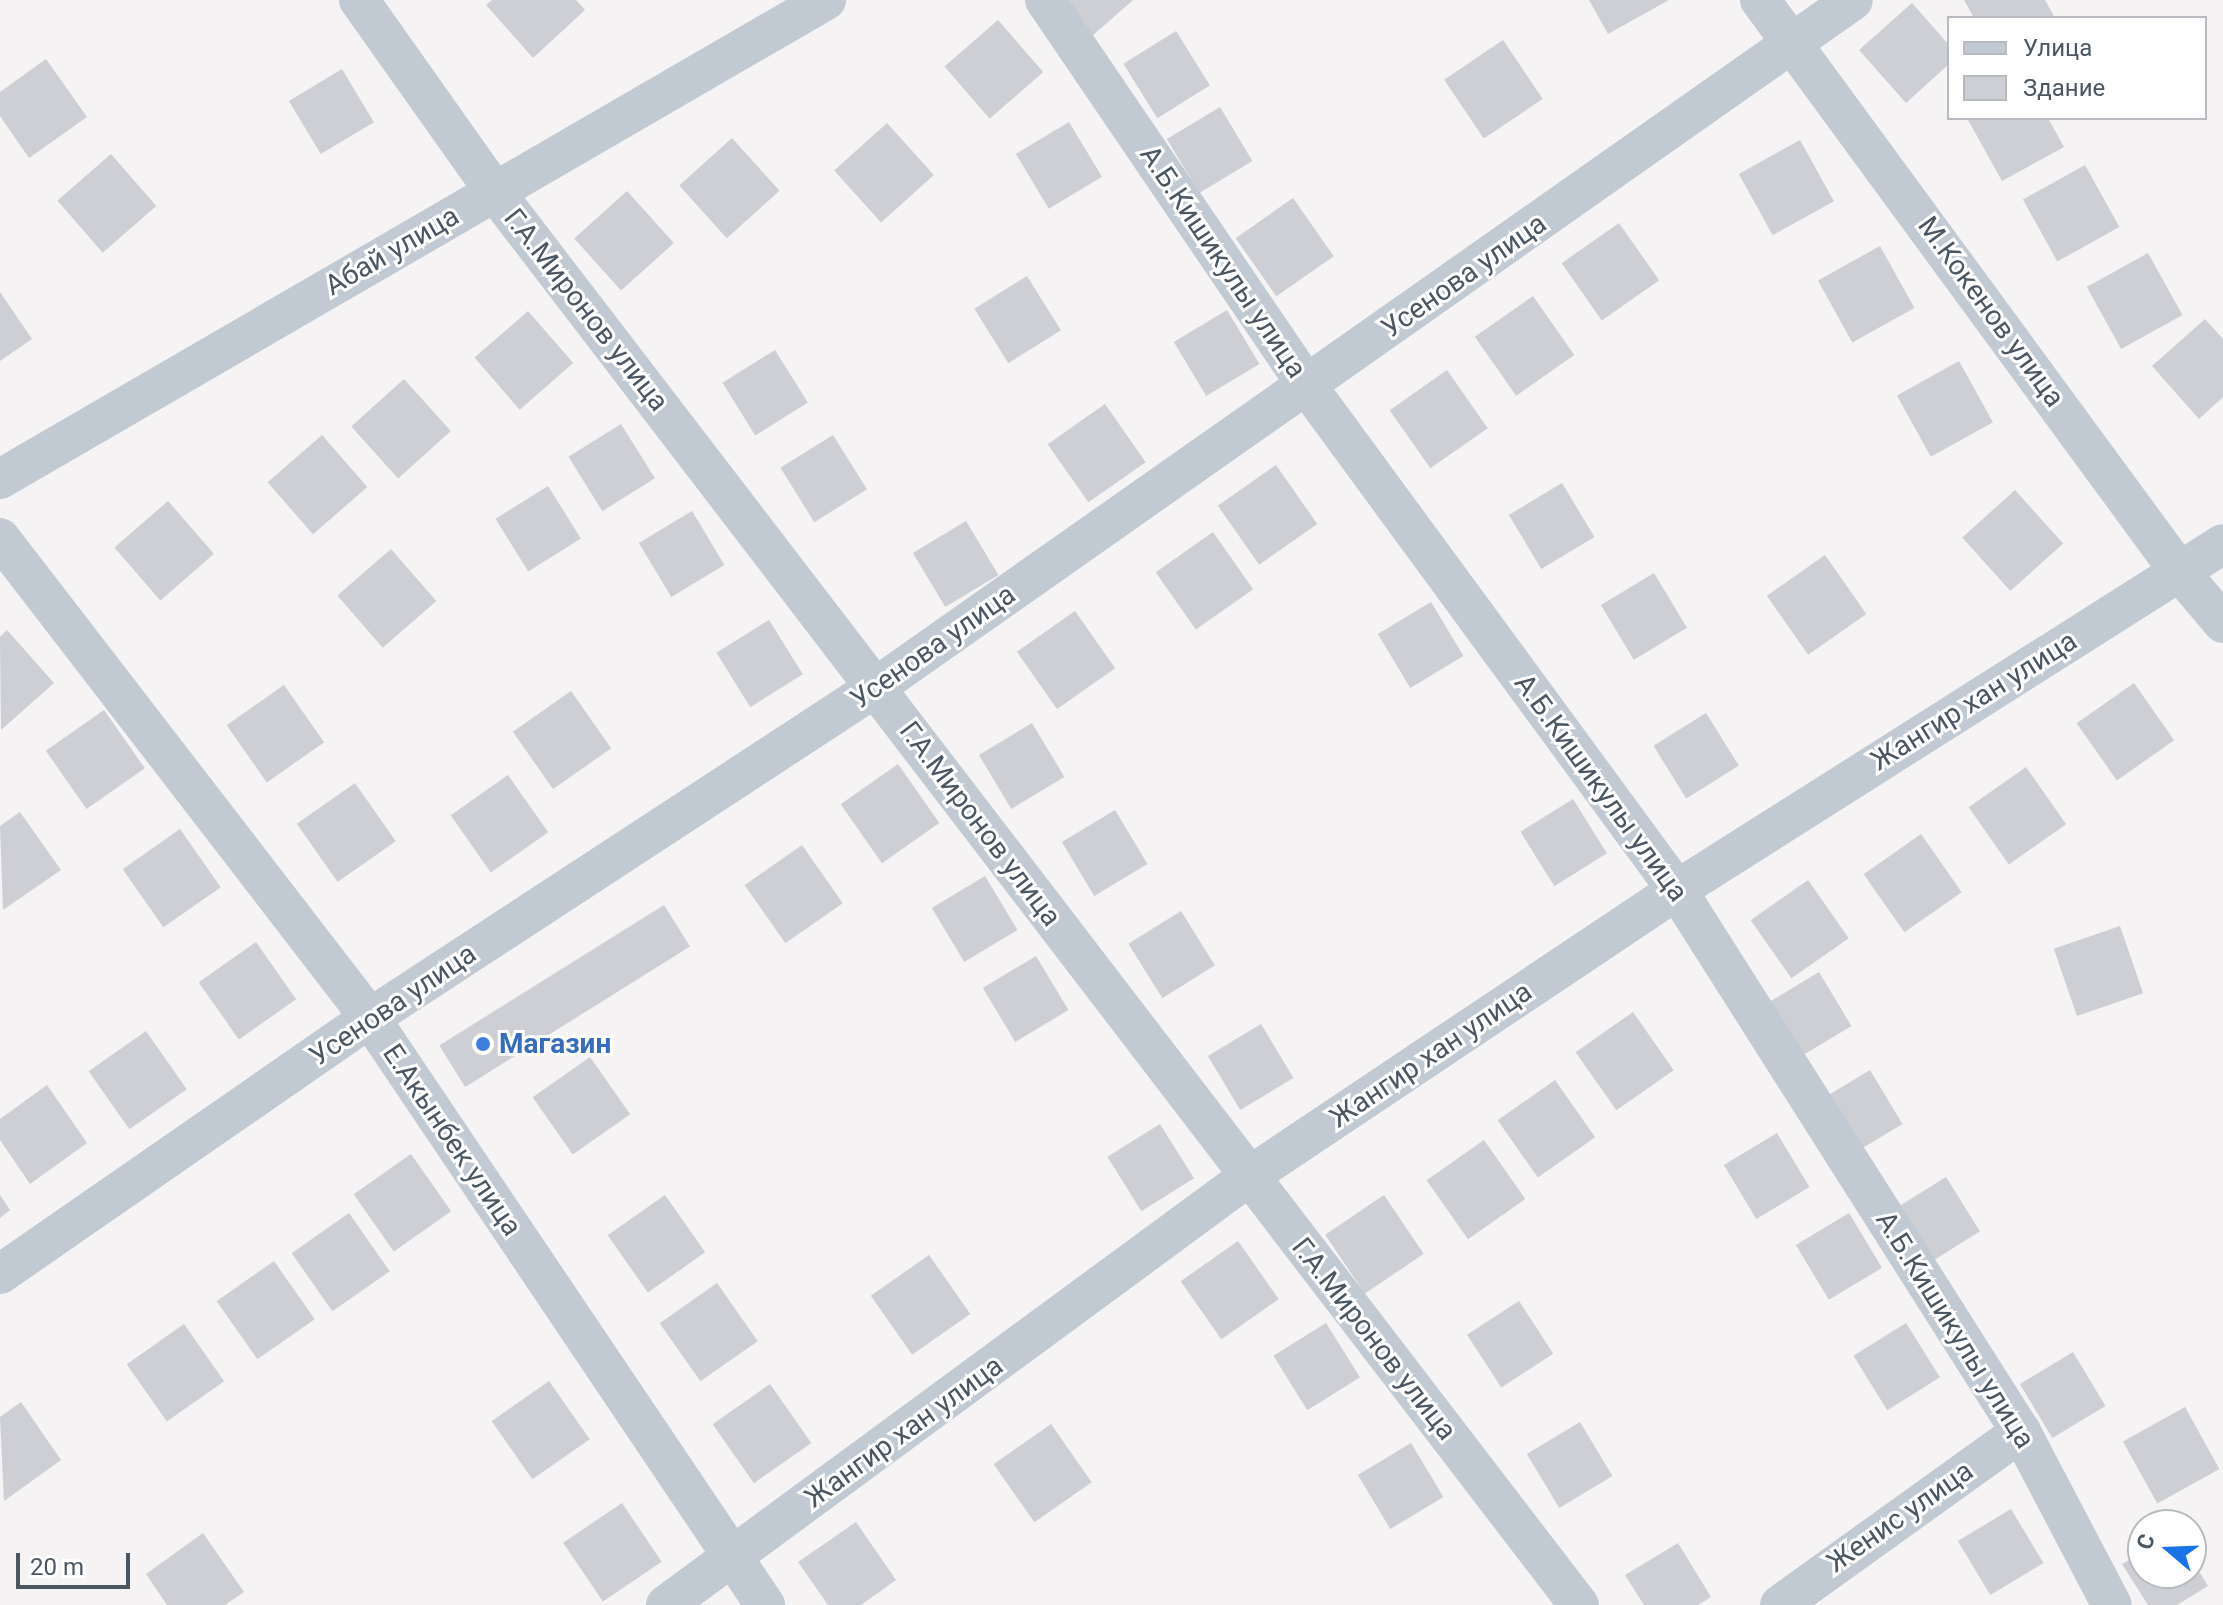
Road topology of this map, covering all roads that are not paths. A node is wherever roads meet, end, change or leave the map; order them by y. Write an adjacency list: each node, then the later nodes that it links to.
1 (359, 0): 7 (street, Г.А.Миронов улица)
2 (826, 0): 7 (street, Абай улица)
3 (1045, 0): 8 (street, А.Б.Кишикулы улица)
4 (1760, 0): 6 (street, М.Кокенов улица)
5 (1853, 0): 6 (street, Усенова улица)
6 (1795, 43): 8 (street, Усенова улица); 12 (street, М.Кокенов улица)
7 (495, 192): 9 (street, Абай улица); 14 (street, Г.А.Миронов улица)
8 (1307, 386): 14 (street, Усенова улица); 15 (street, А.Б.Кишикулы улица)
9 (0, 479)
10 (0, 538): 16 (street, Е.Акынбек улица)
11 (2223, 544): 12 (street, Жангир хан улица)
12 (2179, 571): 13 (street, М.Кокенов улица); 15 (street, Жангир хан улица)
13 (2223, 623)
14 (876, 687): 16 (street, Усенова улица); 17 (street, Г.А.Миронов улица)
15 (1677, 890): 17 (street, Жангир хан улица); 19 (street, А.Б.Кишикулы улица)
16 (370, 1018): 18 (street, Усенова улица); 20 (street, Е.Акынбек улица)
17 (1248, 1177): 20 (street, Жангир хан улица); 23 (street, Г.А.Миронов улица)
18 (0, 1274)
19 (2021, 1432): 24 (street, Женис улица); 25 (street, А.Б.Кишикулы улица)
20 (733, 1558): 21 (street, Жангир хан улица); 22 (street, Е.Акынбек улица)
21 (666, 1605)
22 (765, 1605)
23 (1579, 1605)
24 (1780, 1605)
25 (2112, 1605)

